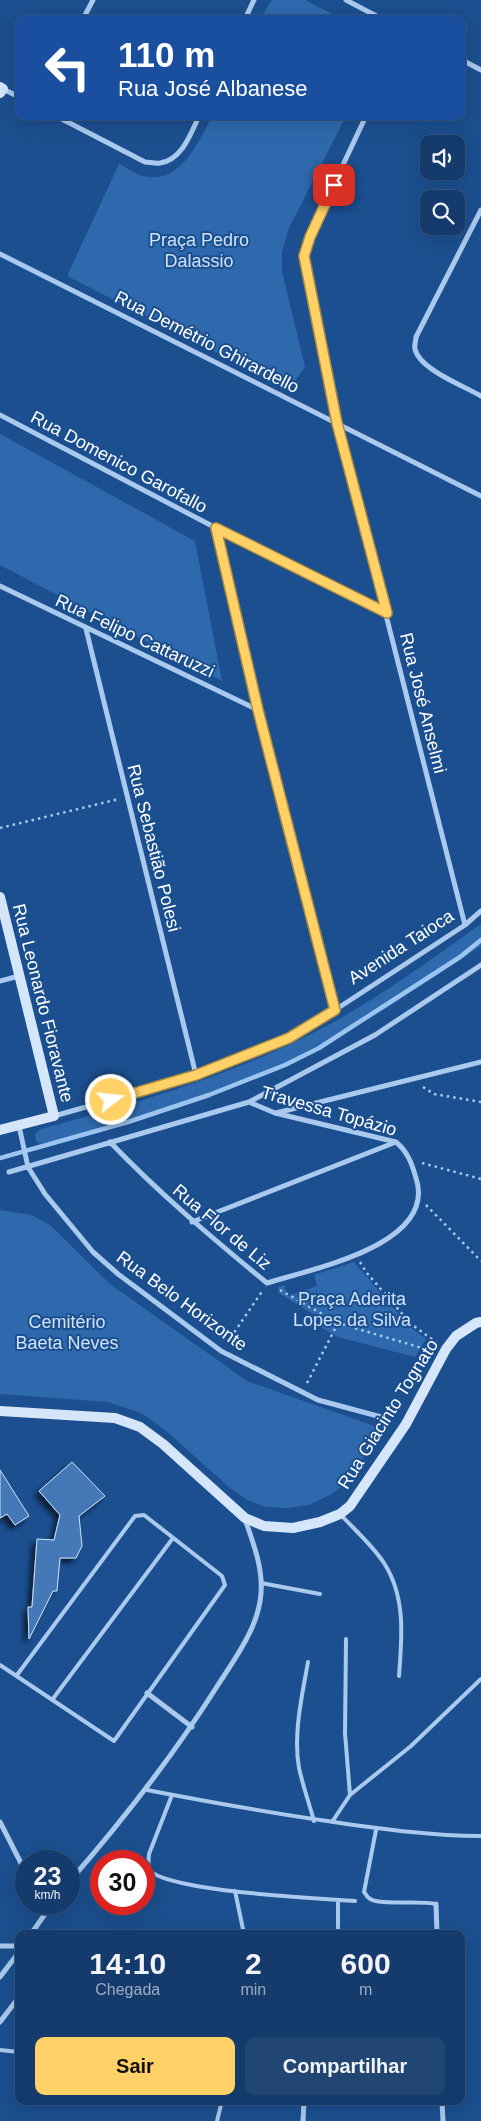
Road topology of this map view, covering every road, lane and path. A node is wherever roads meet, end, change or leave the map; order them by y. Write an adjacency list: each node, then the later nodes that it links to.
1 (93, 0): 4 (street)
2 (254, 0): 5 (street)
3 (347, 0): 6 (street)
4 (85, 15)
5 (247, 15)
6 (375, 15)
7 (466, 62): 8 (street)
8 (481, 70)
9 (1, 90): 10 (street)
10 (15, 95)
11 (64, 120): 12 (street)
12 (197, 120)
13 (364, 120): 18 (street, Rua José Anselmi)
14 (481, 210): 16 (street)
15 (0, 254): 18 (street, Rua Demétrio Ghirardello)
16 (481, 396)
17 (0, 415): 20 (street, Rua Domenico Garofallo)
18 (337, 423): 19 (street, Rua Demétrio Ghirardello); 22 (street, Rua José Anselmi)
19 (481, 496)
20 (216, 528): 22 (street, Rua Domenico Garofallo); 24 (street)
21 (0, 586): 23 (street, Rua Felipo Cattaruzzi)
22 (387, 613): 29 (street, Rua José Anselmi)
23 (86, 629): 24 (street, Rua Felipo Cattaruzzi); 25 (street, Rua Sebastião Polesi)
24 (258, 710): 33 (street)
25 (128, 797): 26 (path); 35 (street, Rua Sebastião Polesi)
26 (0, 828)
27 (0, 897): 31 (street, Rua Leonardo Fioravante)
28 (481, 911): 29 (street, Avenida Taioca)
29 (465, 925): 33 (street, Avenida Taioca)
30 (481, 965): 37 (street)
31 (20, 976): 32 (street); 40 (street, Rua Leonardo Fioravante)
32 (0, 981)
33 (335, 1010): 35 (street, Avenida Taioca)
34 (481, 1062): 36 (street)
35 (196, 1075): 40 (street, Avenida Taioca)
36 (411, 1080): 38 (path); 39 (street)
37 (249, 1102): 39 (street, Travessa Topázio); 43 (street)
38 (481, 1102)
39 (275, 1113): 44 (street, Travessa Topázio)
40 (54, 1116): 41 (street, Avenida Taioca)
41 (18, 1126): 42 (street, Avenida Taioca); 46 (street, Rua Belo Horizonte)
42 (0, 1130)
43 (110, 1142): 46 (street); 50 (street, Rua Flor de Liz)
44 (396, 1142): 45 (street, Travessa Topázio); 50 (street)
45 (411, 1160): 48 (path, Travessa Topázio); 49 (street)
46 (28, 1166): 47 (street); 56 (street, Rua Belo Horizonte)
47 (9, 1172)
48 (481, 1179)
49 (419, 1198): 51 (street, Rua Flor de Liz); 52 (path)
50 (192, 1222): 53 (street, Rua Flor de Liz)
51 (356, 1255): 53 (street, Rua Flor de Liz); 57 (path)
52 (481, 1261)
53 (267, 1283): 54 (path); 56 (path)
54 (338, 1322): 57 (path); 58 (path)
55 (481, 1322): 57 (street, Rua Giacinto Tognato)
56 (222, 1351): 58 (street, Rua Belo Horizonte)
57 (444, 1352): 61 (street, Rua Giacinto Tognato)
58 (302, 1393): 60 (street, Rua Belo Horizonte)
59 (0, 1411): 62 (street, Rua Giacinto Tognato)
60 (385, 1418)
61 (340, 1514): 62 (street, Rua Giacinto Tognato); 70 (lane)
62 (245, 1518): 64 (street)
63 (174, 1538): 69 (lane); 72 (lane); 73 (lane)
64 (262, 1583): 65 (lane); 74 (street)
65 (320, 1594)
66 (346, 1639): 77 (lane)
67 (308, 1662): 78 (lane)
68 (0, 1665): 69 (lane)
69 (18, 1675): 73 (lane)
70 (399, 1676)
71 (481, 1679): 77 (lane)
72 (147, 1693): 73 (lane); 74 (street)
73 (52, 1700)
74 (192, 1727): 75 (street)
75 (147, 1790): 76 (lane); 84 (street)
76 (172, 1795): 78 (lane); 85 (lane)
77 (350, 1795): 80 (lane)
78 (314, 1820): 80 (lane)
79 (0, 1822): 83 (street)
80 (332, 1822): 81 (lane)
81 (376, 1830): 82 (lane); 88 (lane)
82 (481, 1836)
83 (15, 1851)
84 (80, 1869)
85 (235, 1891): 86 (lane); 91 (lane)
86 (338, 1900): 87 (lane); 92 (lane)
87 (355, 1901)
88 (436, 1904): 93 (street)
89 (44, 1915): 90 (street)
90 (34, 1930)
91 (243, 1930)
92 (338, 1930)
93 (437, 1930)
94 (0, 1946): 95 (street)
95 (15, 1946)
96 (15, 1957): 97 (street)
97 (0, 1977)
98 (15, 2002): 99 (street)
99 (0, 2022)
100 (0, 2050): 101 (lane)
101 (15, 2052)
102 (221, 2105): 105 (lane)
103 (304, 2105): 106 (street)
104 (442, 2105): 107 (street)
105 (217, 2121)
106 (303, 2121)
107 (443, 2121)

